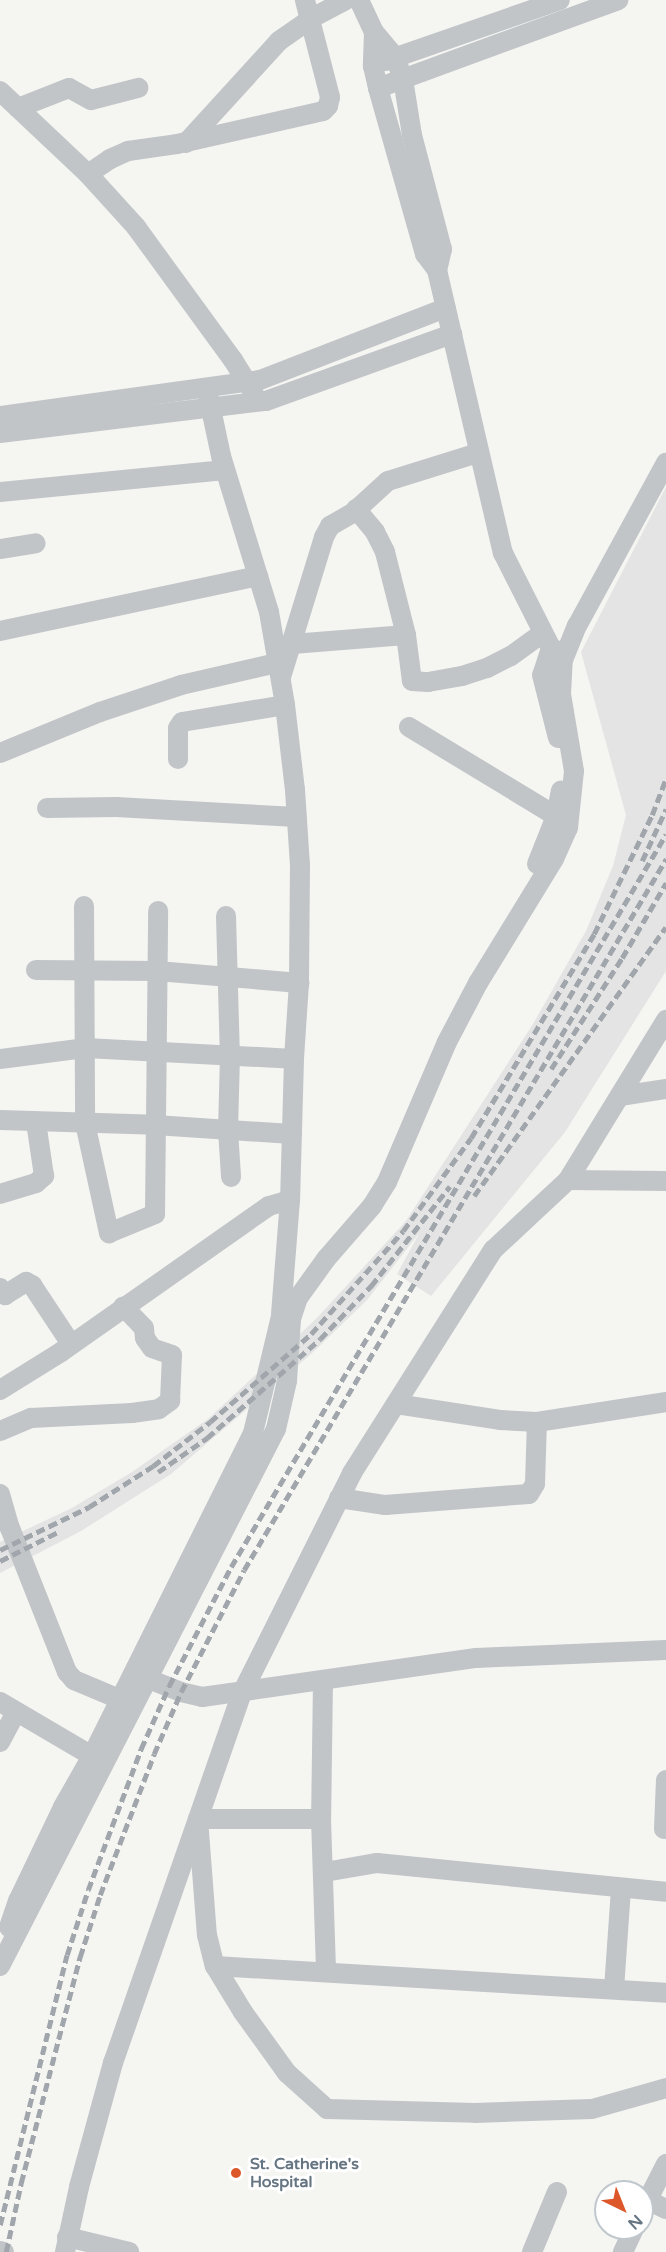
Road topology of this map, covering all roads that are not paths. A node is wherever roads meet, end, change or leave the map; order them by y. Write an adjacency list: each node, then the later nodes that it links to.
1 (346, 0): 5 (street)
2 (359, 0): 6 (street)
3 (560, 0): 7 (street)
4 (618, 0): 9 (street)
5 (308, 9): 14 (street); 14 (street)
6 (374, 32): 7 (street); 8 (street)
7 (395, 57): 8 (street); 9 (street)
8 (374, 66): 11 (street)
9 (403, 79): 11 (street); 16 (street)
10 (138, 88): 13 (street)
11 (378, 88): 16 (street)
12 (0, 91): 13 (street)
13 (18, 108): 15 (street)
14 (186, 143): 15 (street)
15 (88, 174): 19 (street)
16 (437, 270): 17 (street)
17 (446, 308): 18 (street); 19 (street)
18 (452, 334): 21 (street); 25 (street)
19 (250, 383): 20 (street); 21 (street)
20 (207, 390): 22 (street); 23 (street)
21 (258, 402): 22 (street)
22 (211, 409): 24 (street); 27 (street)
23 (0, 416)
24 (0, 433)
25 (478, 453): 29 (street); 36 (street)
26 (666, 463): 36 (street)
27 (225, 470): 28 (street); 32 (street)
28 (0, 492)
29 (356, 509): 34 (street); 35 (street)
30 (36, 543): 31 (street)
31 (0, 549)
32 (258, 576): 33 (street); 37 (street)
33 (0, 631)
34 (406, 635): 35 (street); 36 (street)
35 (292, 644): 37 (street)
36 (556, 649): 43 (street); 100 (street)
37 (279, 672): 38 (street); 40 (street)
38 (285, 705): 41 (street); 44 (street)
39 (409, 728): 43 (street)
40 (0, 753)
41 (178, 759)
42 (47, 808): 44 (street)
43 (556, 816): 74 (street)
44 (297, 817): 52 (street)
45 (84, 906): 49 (street)
46 (158, 910): 50 (street)
47 (226, 916): 51 (street)
48 (36, 970): 49 (street)
49 (87, 971): 50 (street); 54 (street)
50 (157, 971): 51 (street); 55 (street)
51 (228, 977): 52 (street); 56 (street)
52 (299, 983): 58 (street)
53 (666, 1020): 60 (street)
54 (86, 1048): 55 (street); 57 (street); 63 (street)
55 (156, 1050): 56 (street); 64 (street)
56 (230, 1055): 58 (street); 65 (street)
57 (0, 1059)
58 (294, 1059): 66 (street)
59 (666, 1089): 60 (street)
60 (620, 1096): 68 (street)
61 (0, 1120): 62 (street)
62 (36, 1122): 63 (street); 70 (street)
63 (85, 1123): 64 (street); 64 (street)
64 (155, 1125): 65 (street)
65 (228, 1130): 66 (street); 67 (street)
66 (292, 1134): 71 (street)
67 (231, 1177)
68 (568, 1180): 69 (street); 78 (street)
69 (666, 1181)
70 (0, 1194)
71 (290, 1200): 73 (street); 74 (street)
72 (0, 1288): 75 (street)
73 (123, 1306): 75 (street); 80 (street)
74 (281, 1315): 85 (street)
75 (71, 1344): 76 (street)
76 (0, 1390)
77 (666, 1402): 79 (street)
78 (396, 1404): 79 (street); 82 (street)
79 (537, 1422): 82 (street)
80 (0, 1431)
81 (0, 1494): 83 (street)
82 (339, 1498): 87 (street)
83 (5, 1529): 88 (street)
84 (666, 1650): 86 (street)
85 (133, 1673): 87 (street); 88 (street)
86 (322, 1681): 87 (street); 94 (street)
87 (243, 1693): 93 (street)
88 (119, 1699): 91 (street)
89 (8, 1707): 90 (street); 91 (street)
90 (0, 1743)
91 (92, 1756): 99 (street)
92 (666, 1780): 95 (street)
93 (198, 1819): 94 (street); 101 (street); 109 (street)
94 (321, 1819): 96 (street)
95 (664, 1829)
96 (325, 1872): 97 (street); 102 (street)
97 (621, 1888): 98 (street); 103 (street)
98 (666, 1892)
99 (0, 1953)
100 (0, 1966)
101 (215, 1966): 102 (street); 105 (street)
102 (326, 1972): 103 (street)
103 (614, 1989): 104 (street)
104 (666, 1993)
105 (666, 2088)
106 (666, 2163): 107 (street)
107 (654, 2188)
108 (557, 2192): 111 (street)
109 (66, 2244): 110 (street)
110 (129, 2252)
111 (532, 2252)

